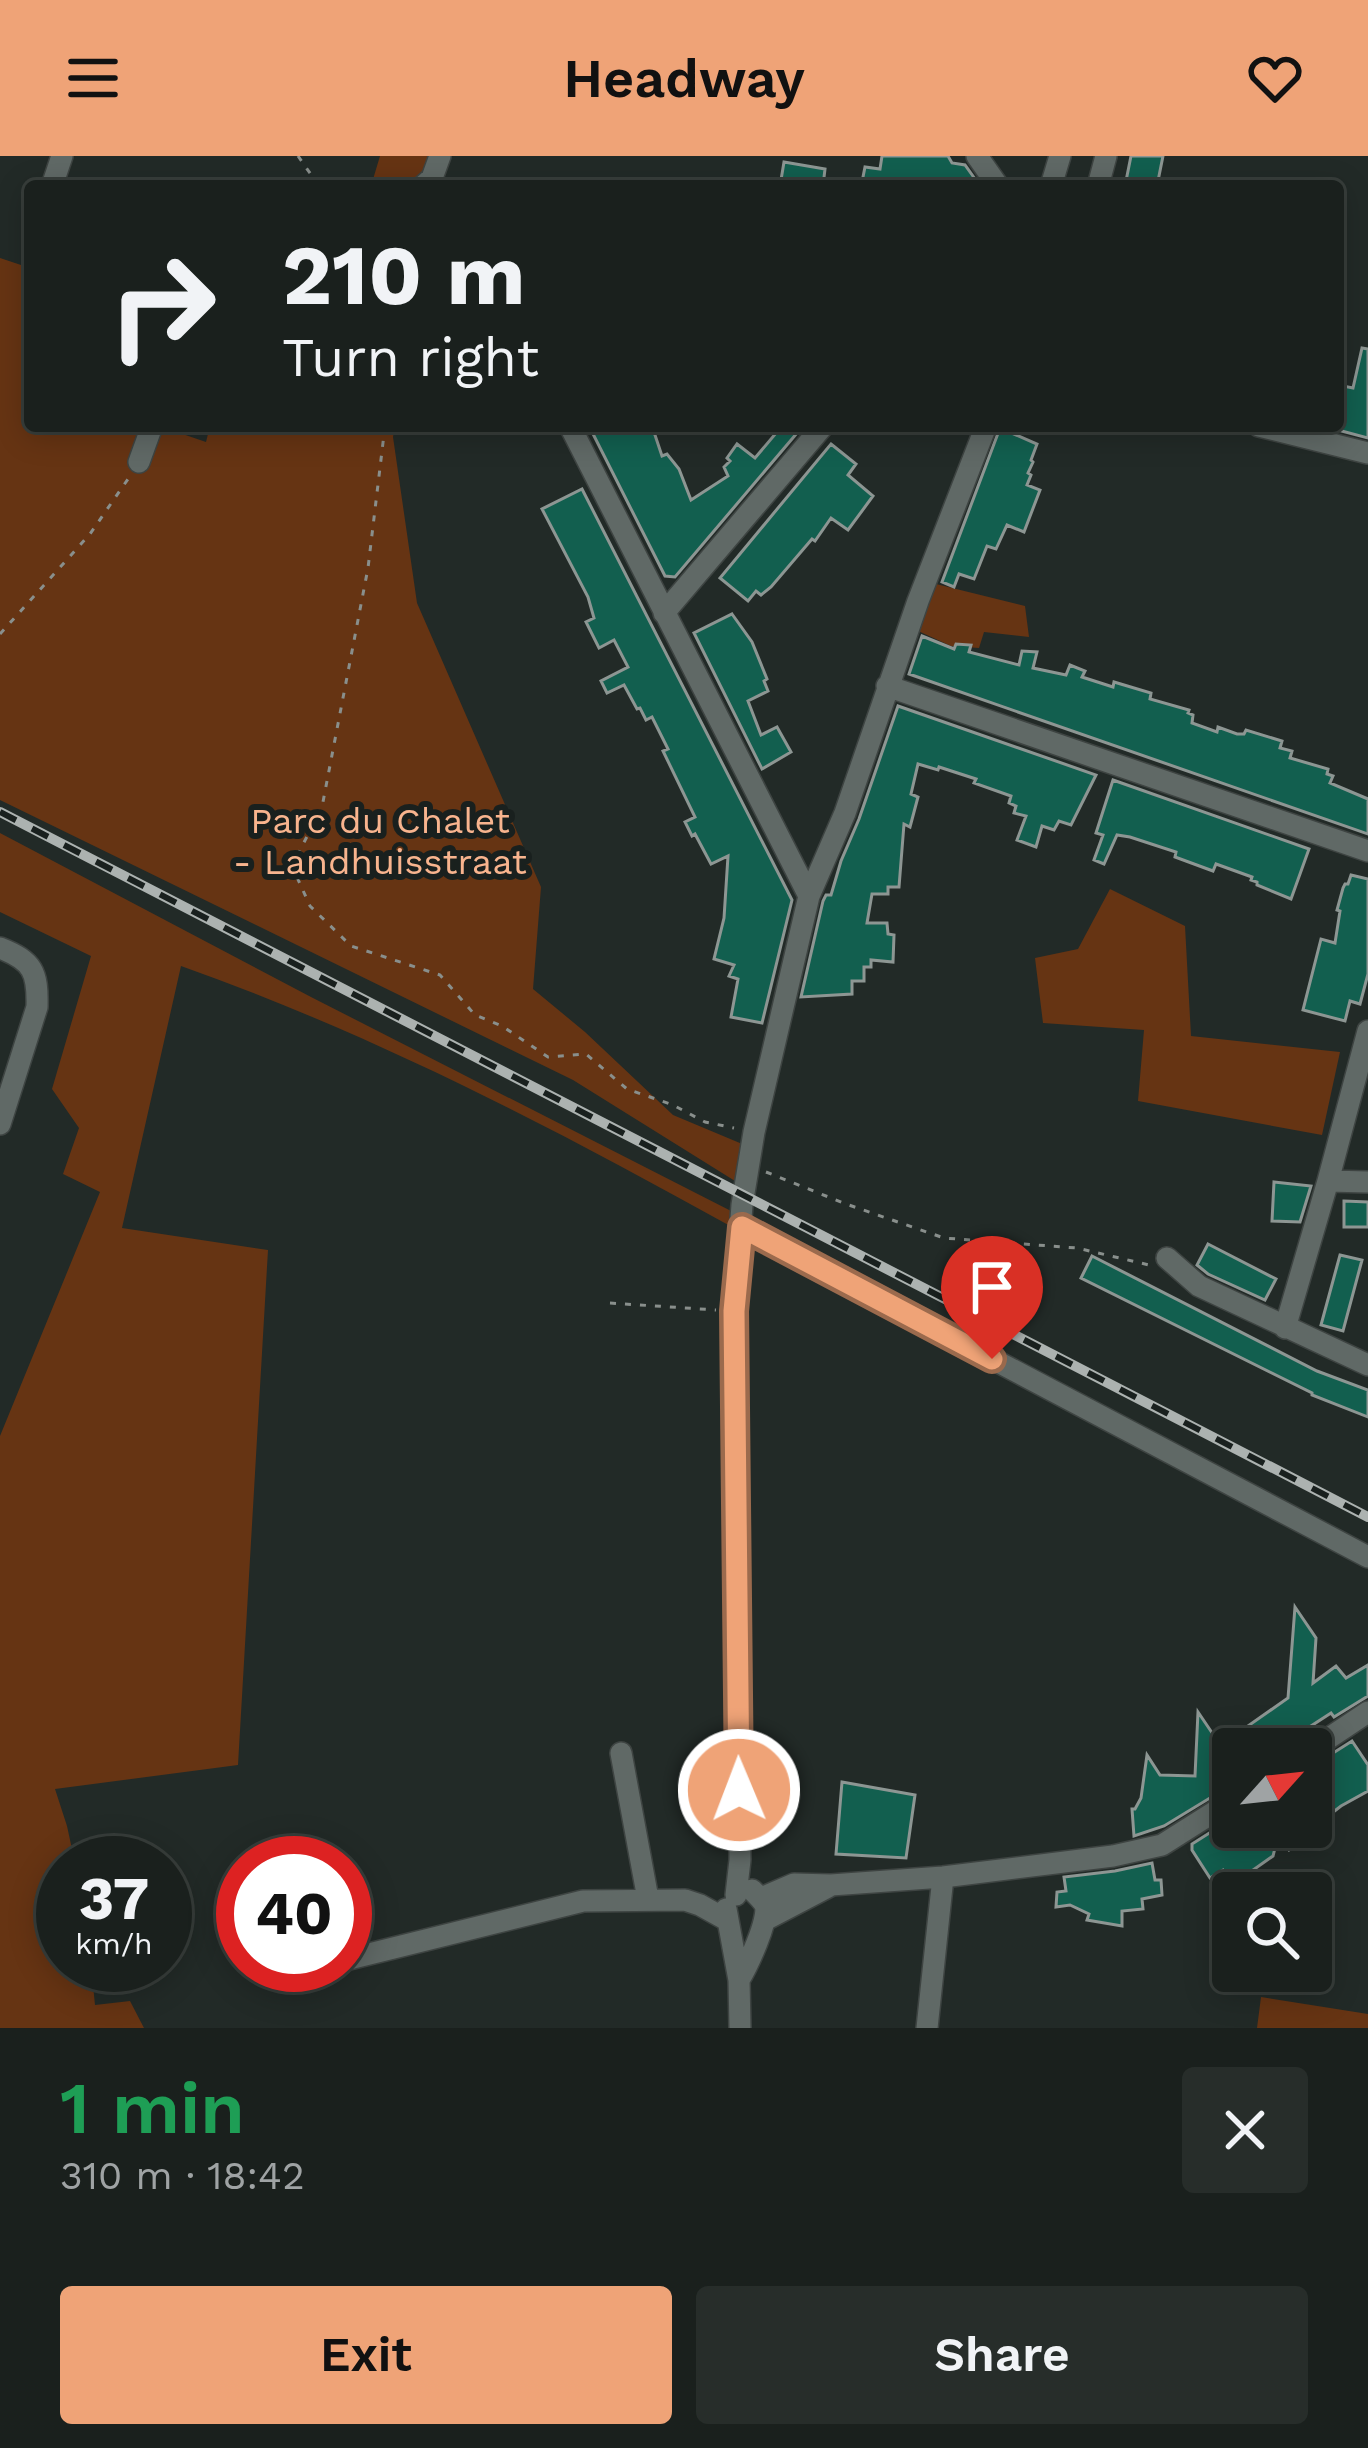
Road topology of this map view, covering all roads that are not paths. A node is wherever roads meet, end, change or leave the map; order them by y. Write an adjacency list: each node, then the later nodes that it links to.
1 (150, 432): 7 (street)
2 (573, 432): 8 (street)
3 (818, 432): 8 (street)
4 (984, 432): 9 (street)
5 (1283, 432): 6 (street)
6 (1368, 453)
7 (139, 462)
8 (664, 613): 11 (street)
9 (887, 686): 10 (street); 11 (street)
10 (1368, 851)
11 (808, 896): 17 (street)
12 (0, 948): 14 (street)
13 (1368, 1031): 15 (street)
14 (0, 1124)
15 (1328, 1181): 16 (street); 19 (street)
16 (1368, 1182)
17 (742, 1227): 21 (street); 28 (street)
18 (1167, 1258): 19 (street)
19 (1285, 1328): 20 (street)
20 (1368, 1365)
21 (1368, 1557)
22 (1368, 1712): 23 (street)
23 (1332, 1736)
24 (621, 1753): 27 (street)
25 (1212, 1813): 26 (street)
26 (943, 1876): 28 (street); 31 (street)
27 (648, 1899): 28 (street); 29 (street)
28 (745, 1910): 30 (street)
29 (372, 1953)
30 (740, 2028)
31 (927, 2028)

